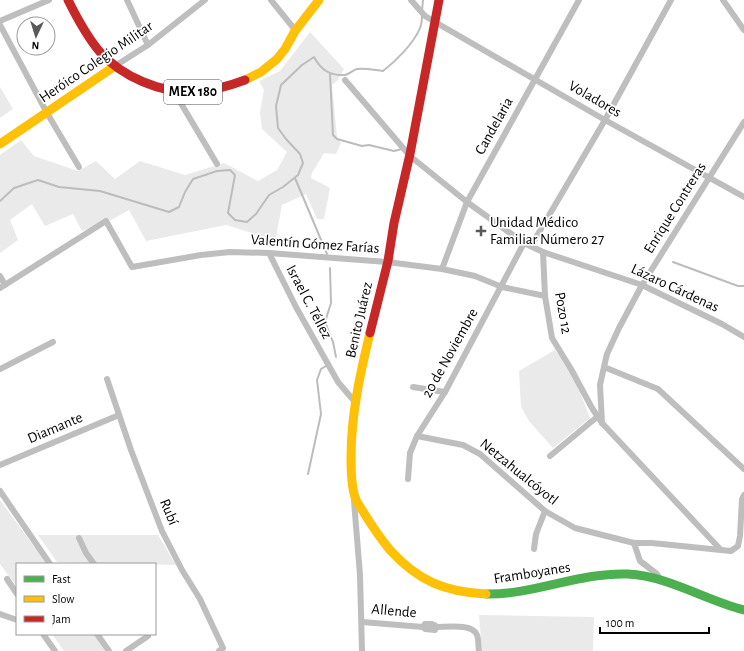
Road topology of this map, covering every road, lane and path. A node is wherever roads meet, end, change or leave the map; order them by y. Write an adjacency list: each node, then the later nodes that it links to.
1 (49, 0): 12 (street)
2 (68, 0): 18 (street, MEX 180)
3 (127, 0): 17 (street)
4 (205, 0): 17 (street, Heróico Colegio Militar)
5 (271, 0): 16 (street)
6 (320, 0): 16 (street, MEX 180)
7 (439, 0): 13 (street, Benito Juárez)
8 (579, 0): 19 (street, Candelaria)
9 (670, 0): 23 (street, 20 de Noviembre)
10 (723, 0): 15 (street)
11 (412, 1): 13 (street, Voladores)
12 (0, 21)
13 (435, 22): 19 (street, Voladores); 26 (street, Benito Juárez)
14 (0, 25): 22 (street)
15 (744, 30)
16 (296, 31): 21 (street, MEX 180)
17 (148, 45): 18 (street, Heróico Colegio Militar)
18 (114, 66): 21 (street, MEX 180); 22 (street, Heróico Colegio Militar)
19 (535, 79): 23 (street, Voladores); 31 (street, Candelaria)
20 (345, 80): 26 (street, Lázaro Cárdenas)
21 (173, 90): 27 (street)
22 (47, 113): 25 (street, Heróico Colegio Militar); 28 (street)
23 (605, 120): 29 (street, Voladores); 32 (street, 20 de Noviembre)
24 (744, 122): 29 (street, Enrique Contreras)
25 (0, 144)
26 (410, 156): 31 (street, Lázaro Cárdenas); 35 (street, Benito Juárez)
27 (217, 164)
28 (79, 167)
29 (710, 177): 30 (street, Voladores); 38 (street, Enrique Contreras)
30 (744, 197)
31 (467, 202): 32 (street, Lázaro Cárdenas); 36 (street, Candelaria)
32 (528, 244): 33 (street, Lázaro Cárdenas); 40 (street, 20 de Noviembre)
33 (543, 252): 38 (street, Lázaro Cárdenas); 41 (street, Pozo 12)
34 (269, 253): 35 (street, Valentín Gómez Farías); 39 (street, Valentín Gómez Farías); 49 (street, Israel C. Téllez)
35 (387, 262): 36 (street, Valentín Gómez Farías); 49 (street, Benito Juárez)
36 (442, 269): 40 (street, Valentín Gómez Farías)
37 (0, 276): 39 (street)
38 (642, 284): 42 (street, Lázaro Cárdenas); 44 (street, Enrique Contreras)
39 (2, 286)
40 (502, 286): 41 (street, Valentín Gómez Farías); 48 (street, 20 de Noviembre)
41 (546, 296): 51 (street, Pozo 12)
42 (744, 337)
43 (53, 342): 45 (street)
44 (604, 367): 52 (street, Enrique Contreras); 56 (street)
45 (0, 369)
46 (106, 379): 50 (street, Rubí)
47 (413, 387): 48 (street)
48 (445, 392): 53 (street, 20 de Noviembre)
49 (355, 402): 60 (street, Benito Juárez)
50 (119, 415): 55 (street, Diamante); 78 (street, Rubí)
51 (597, 417): 52 (street, Pozo 12); 54 (street)
52 (602, 423): 65 (street, Pozo 12)
53 (417, 436): 57 (street, 20 de Noviembre); 61 (street, Netzahualcóyotl)
54 (550, 456)
55 (0, 464)
56 (744, 469)
57 (408, 479)
58 (0, 491): 66 (street)
59 (744, 495): 65 (street)
60 (354, 497): 69 (street, Framboyanes); 74 (street, Benito Juárez)
61 (545, 511): 63 (street, Netzahualcóyotl); 64 (street)
62 (80, 538): 67 (street)
63 (634, 543): 65 (street, Netzahualcóyotl); 69 (street)
64 (534, 549)
65 (721, 550)
66 (49, 563)
67 (93, 563)
68 (7, 579): 70 (street)
69 (660, 579): 71 (street, Framboyanes)
70 (16, 592)
71 (744, 610)
72 (0, 614): 73 (street)
73 (16, 620)
74 (362, 622): 82 (street, Benito Juárez); 83 (street, Allende)
75 (44, 635): 79 (street)
76 (98, 635): 80 (street)
77 (148, 635): 81 (street)
78 (221, 649)
79 (55, 651)
80 (108, 651)
81 (126, 651)
82 (362, 651)
83 (479, 651)

